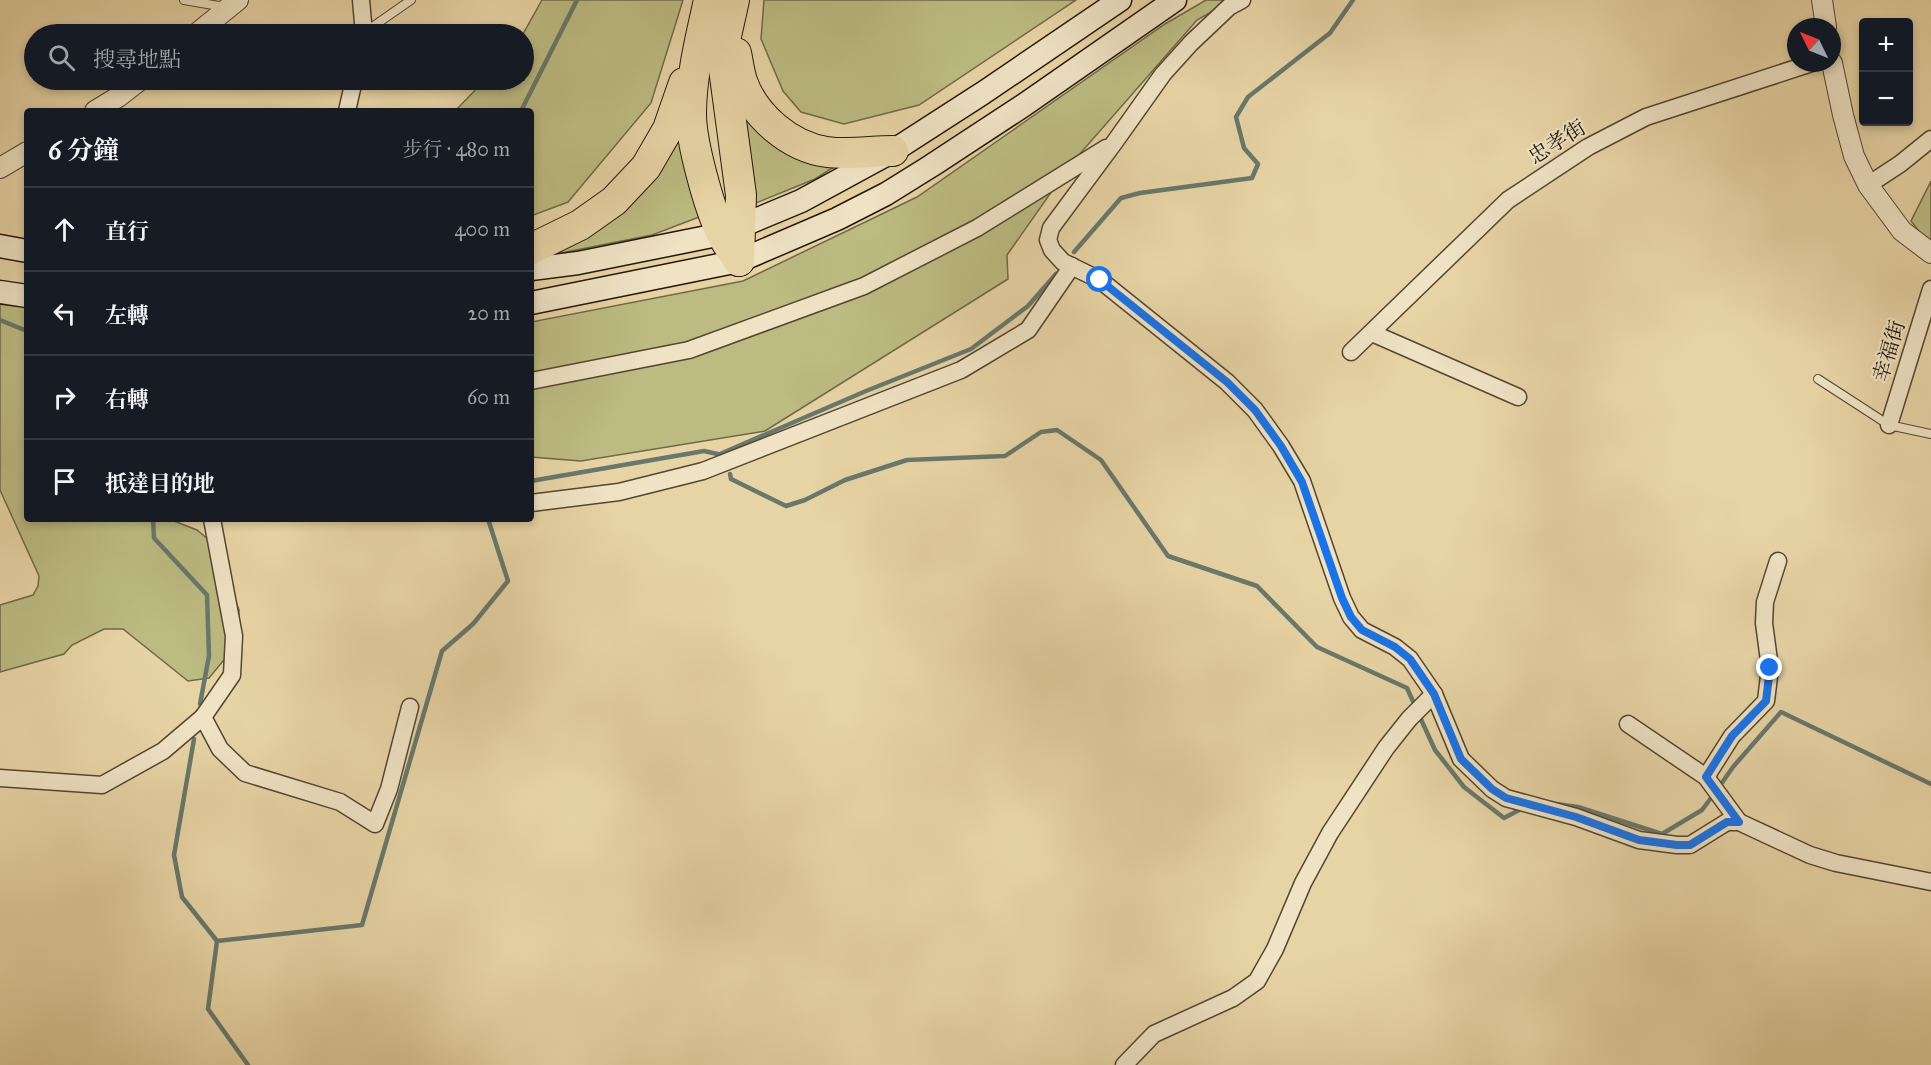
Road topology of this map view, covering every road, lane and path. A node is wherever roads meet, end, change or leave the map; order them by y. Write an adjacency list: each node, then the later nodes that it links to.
1 (184, 0): 8 (lane)
2 (362, 0): 12 (street)
3 (411, 0): 13 (lane)
4 (1120, 0): 23 (main road)
5 (1175, 0): 32 (main road)
6 (1242, 0): 22 (street)
7 (1822, 0): 10 (street)
8 (233, 4): 11 (street)
9 (724, 6): 14 (highway); 23 (highway); 27 (highway)
10 (1825, 18)
11 (208, 24)
12 (364, 24)
13 (378, 24)
14 (696, 56): 27 (highway); 29 (highway)
15 (1787, 71): 39 (street, 忠孝街)
16 (1834, 72): 26 (street)
17 (130, 90): 19 (street)
18 (352, 90): 20 (street)
19 (117, 104)
20 (348, 108)
21 (1931, 140): 26 (street)
22 (1114, 143): 33 (street); 42 (street)
23 (892, 151): 27 (main road)
24 (24, 154): 25 (street)
25 (0, 168)
26 (1868, 185): 31 (street)
27 (731, 230): 32 (highway); 34 (main road)
28 (0, 246): 30 (main road)
29 (534, 247)
30 (24, 250)
31 (1931, 253)
32 (739, 261): 38 (main road)
33 (1072, 266): 46 (street); 49 (street)
34 (534, 269)
35 (1931, 289): 44 (street, 幸福街)
36 (0, 292): 37 (main road)
37 (24, 296)
38 (534, 302)
39 (1372, 333): 40 (street, 忠孝街); 43 (street)
40 (1351, 352)
41 (1818, 379): 44 (lane, 幸福街)
42 (534, 380)
43 (1518, 397)
44 (1889, 425): 45 (lane, 幸福街)
45 (1931, 434)
46 (534, 503)
47 (213, 522): 51 (street)
48 (1778, 561): 53 (street)
49 (1430, 698): 55 (street); 57 (street)
50 (410, 707): 51 (street)
51 (202, 717): 54 (street)
52 (1628, 724): 53 (street)
53 (1706, 777): 55 (street)
54 (0, 778)
55 (1739, 822): 56 (street)
56 (1931, 882)
57 (1124, 1065)

